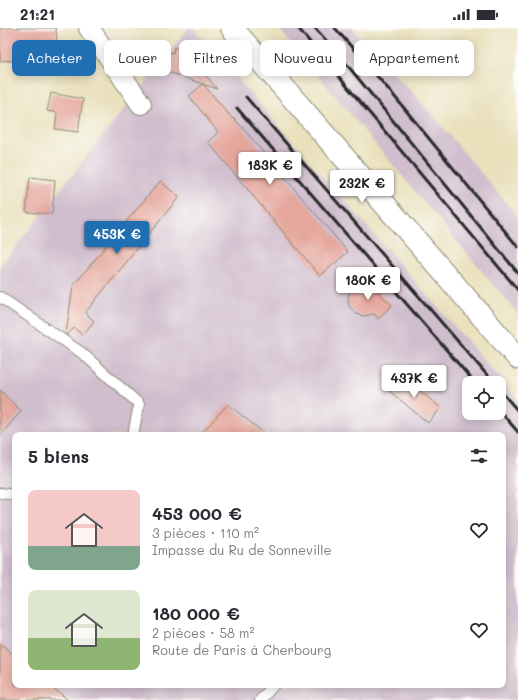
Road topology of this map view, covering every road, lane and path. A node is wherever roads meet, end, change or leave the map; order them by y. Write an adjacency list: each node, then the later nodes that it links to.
1 (89, 28): 3 (street)
2 (232, 28): 5 (main road)
3 (141, 104)
4 (0, 297): 6 (lane)
5 (518, 358)
6 (134, 432)
7 (0, 493): 8 (lane)
8 (12, 495)
9 (271, 688): 10 (lane)
10 (260, 700)

